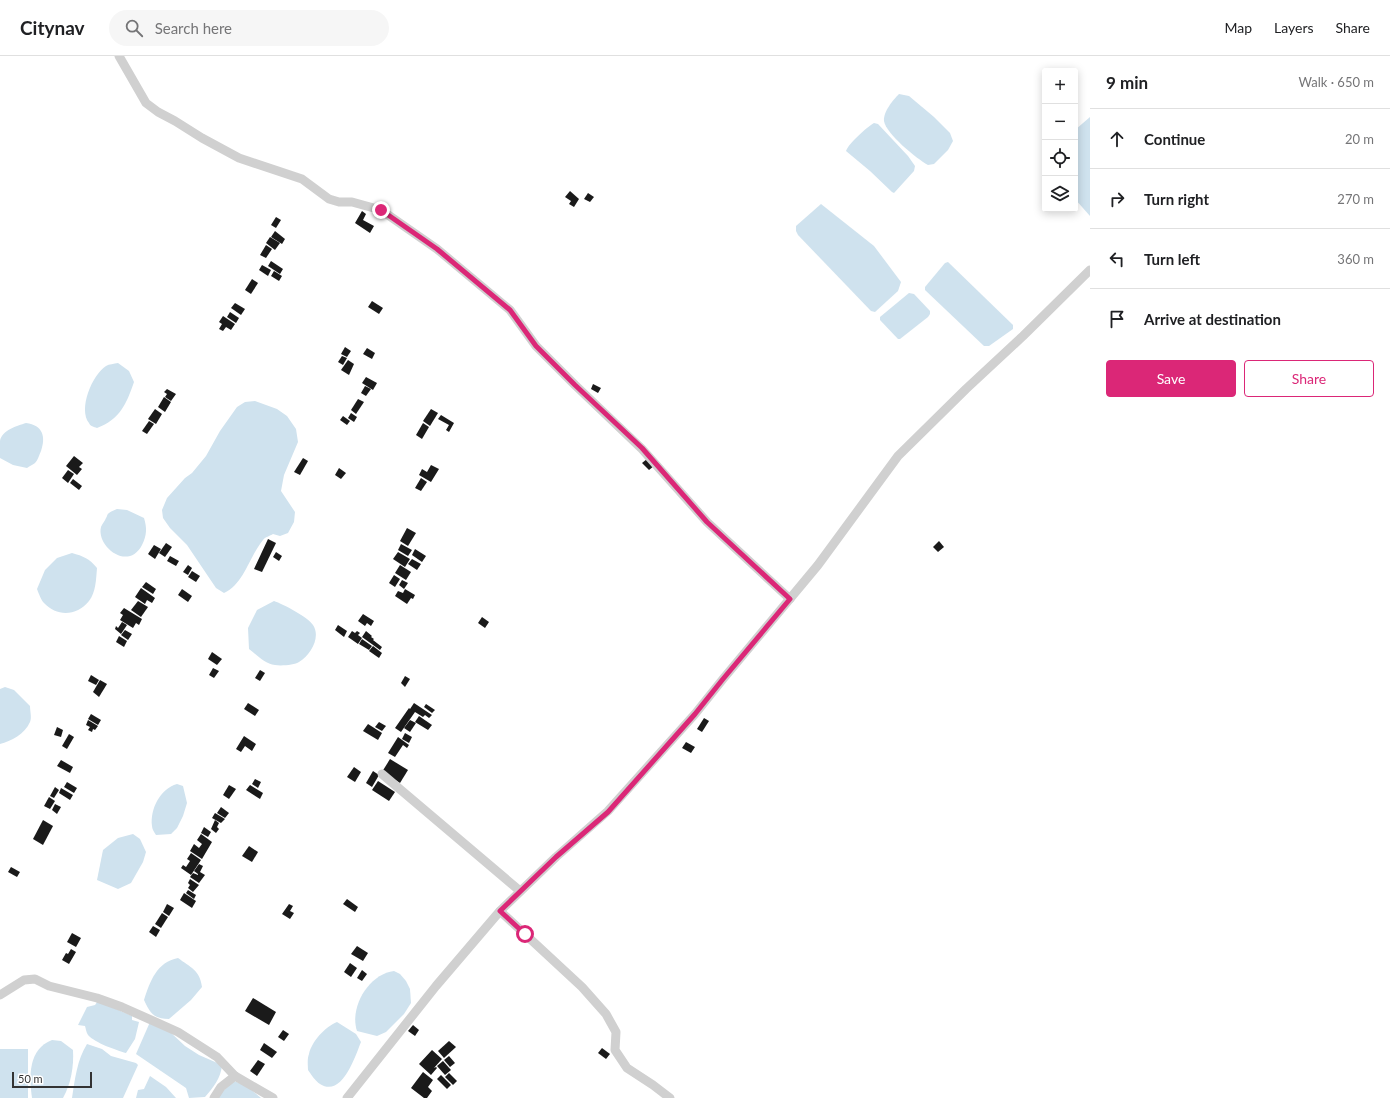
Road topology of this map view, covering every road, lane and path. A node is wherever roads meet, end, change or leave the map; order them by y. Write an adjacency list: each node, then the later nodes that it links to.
1 (119, 56): 3 (street)
2 (1090, 270): 3 (street)
3 (790, 599): 5 (street)
4 (382, 774): 5 (street)
5 (520, 891): 6 (street)
6 (500, 911): 11 (street); 12 (street)
7 (0, 995): 8 (street)
8 (235, 1076): 9 (street); 10 (street)
9 (214, 1098)
10 (272, 1098)
11 (347, 1098)
12 (670, 1098)

